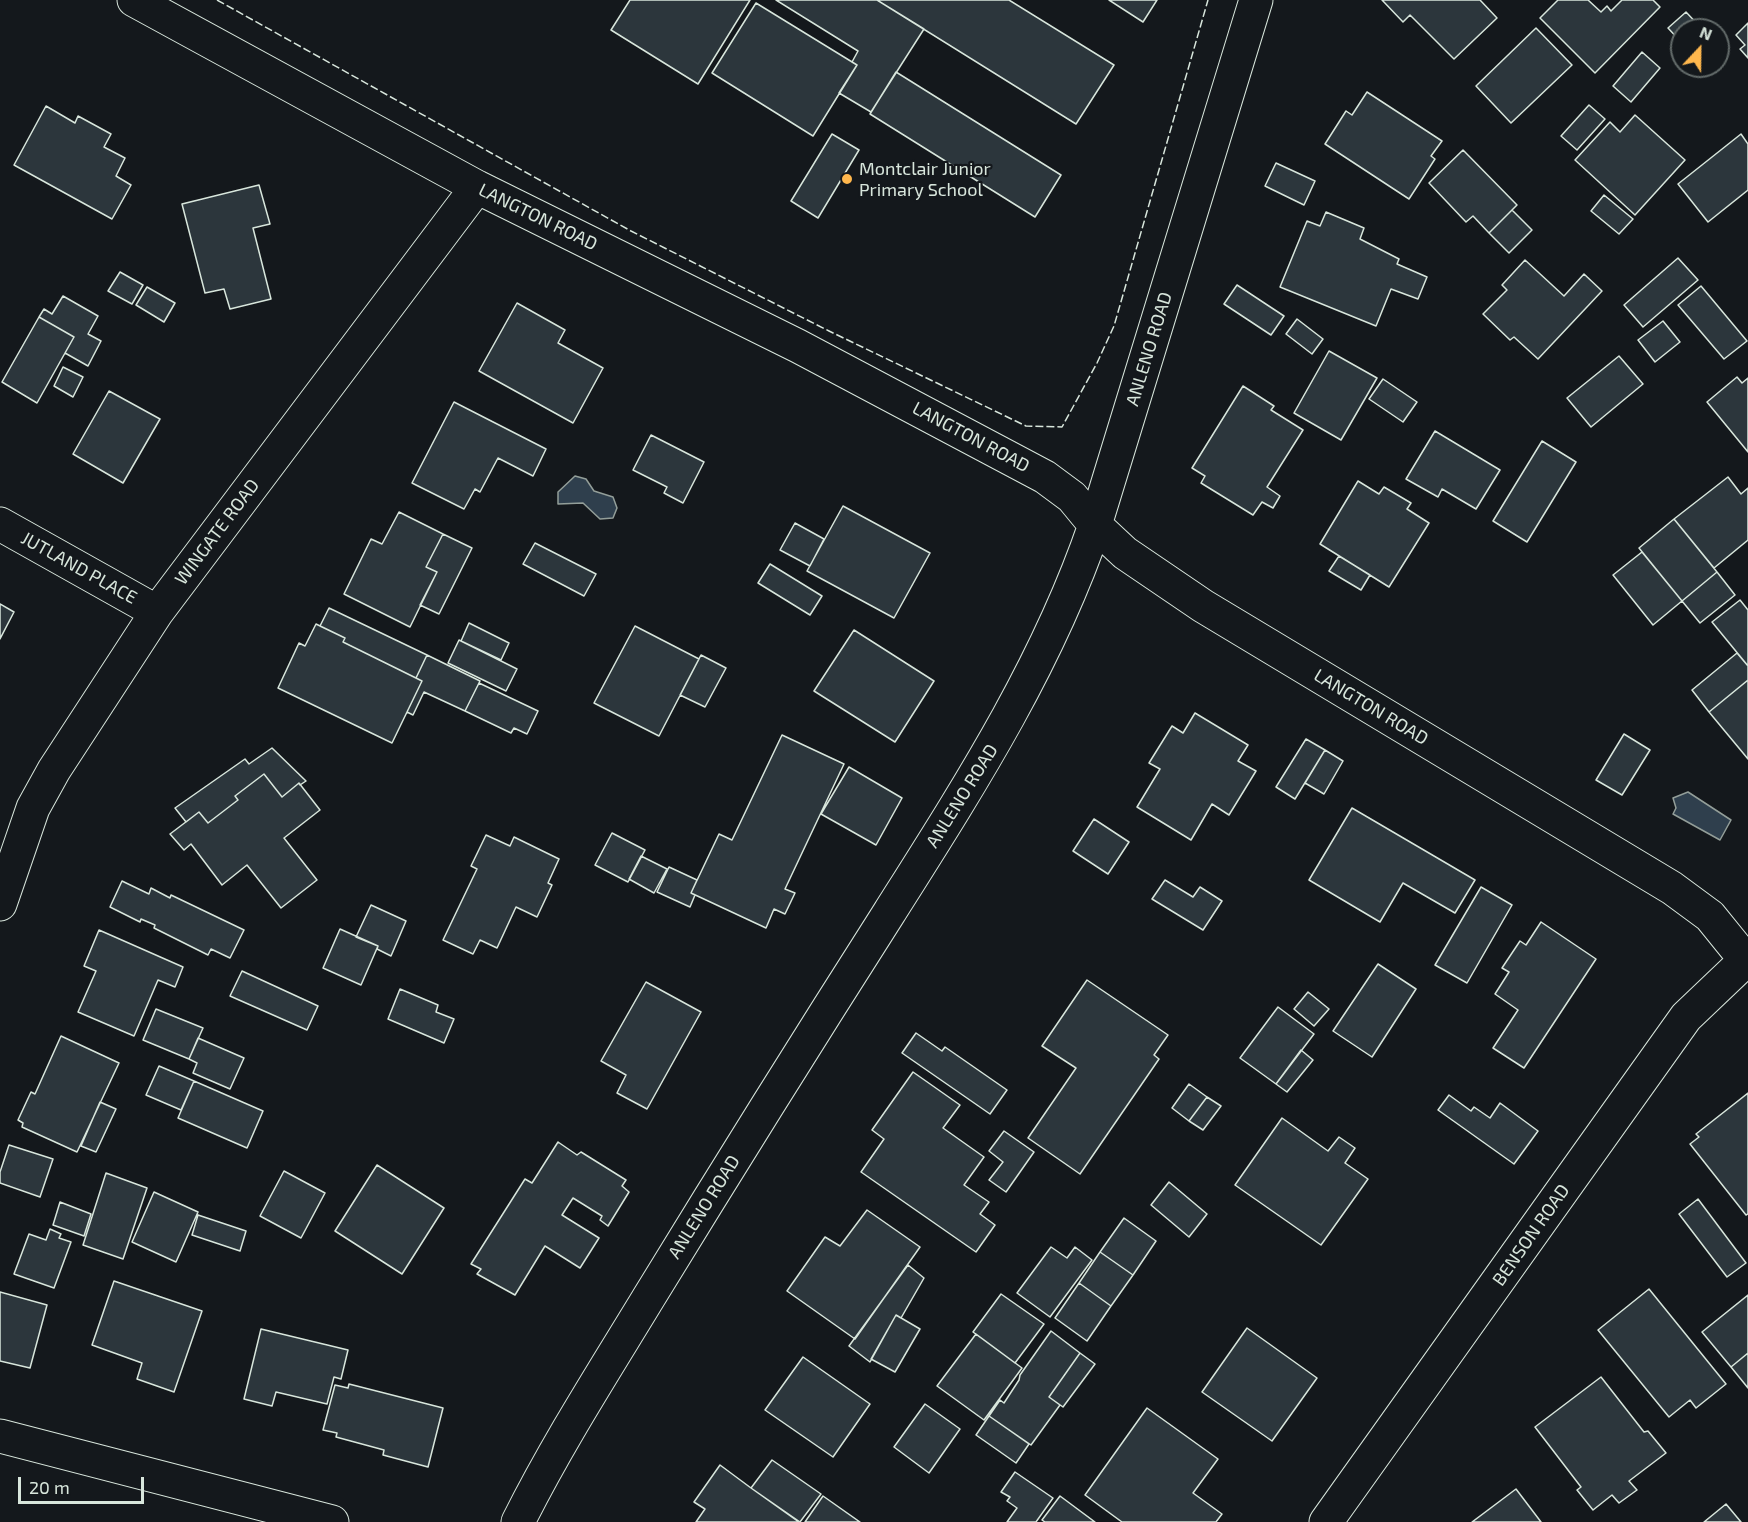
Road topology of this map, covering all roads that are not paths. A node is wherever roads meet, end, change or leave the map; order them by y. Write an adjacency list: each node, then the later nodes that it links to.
1 (134, 0): 3 (street, LANGTON ROAD)
2 (1256, 0): 5 (street, ANLENO ROAD)
3 (477, 187): 5 (street, LANGTON ROAD); 6 (street, WINGATE ROAD)
4 (0, 524): 6 (street, JUTLAND PLACE)
5 (1095, 525): 8 (street, LANGTON ROAD); 11 (street, ANLENO ROAD)
6 (157, 612): 7 (street, WINGATE ROAD)
7 (0, 904)
8 (1747, 960): 12 (street, BENSON ROAD)
9 (0, 1436): 10 (street)
10 (332, 1522)
11 (518, 1522)
12 (1326, 1522)

